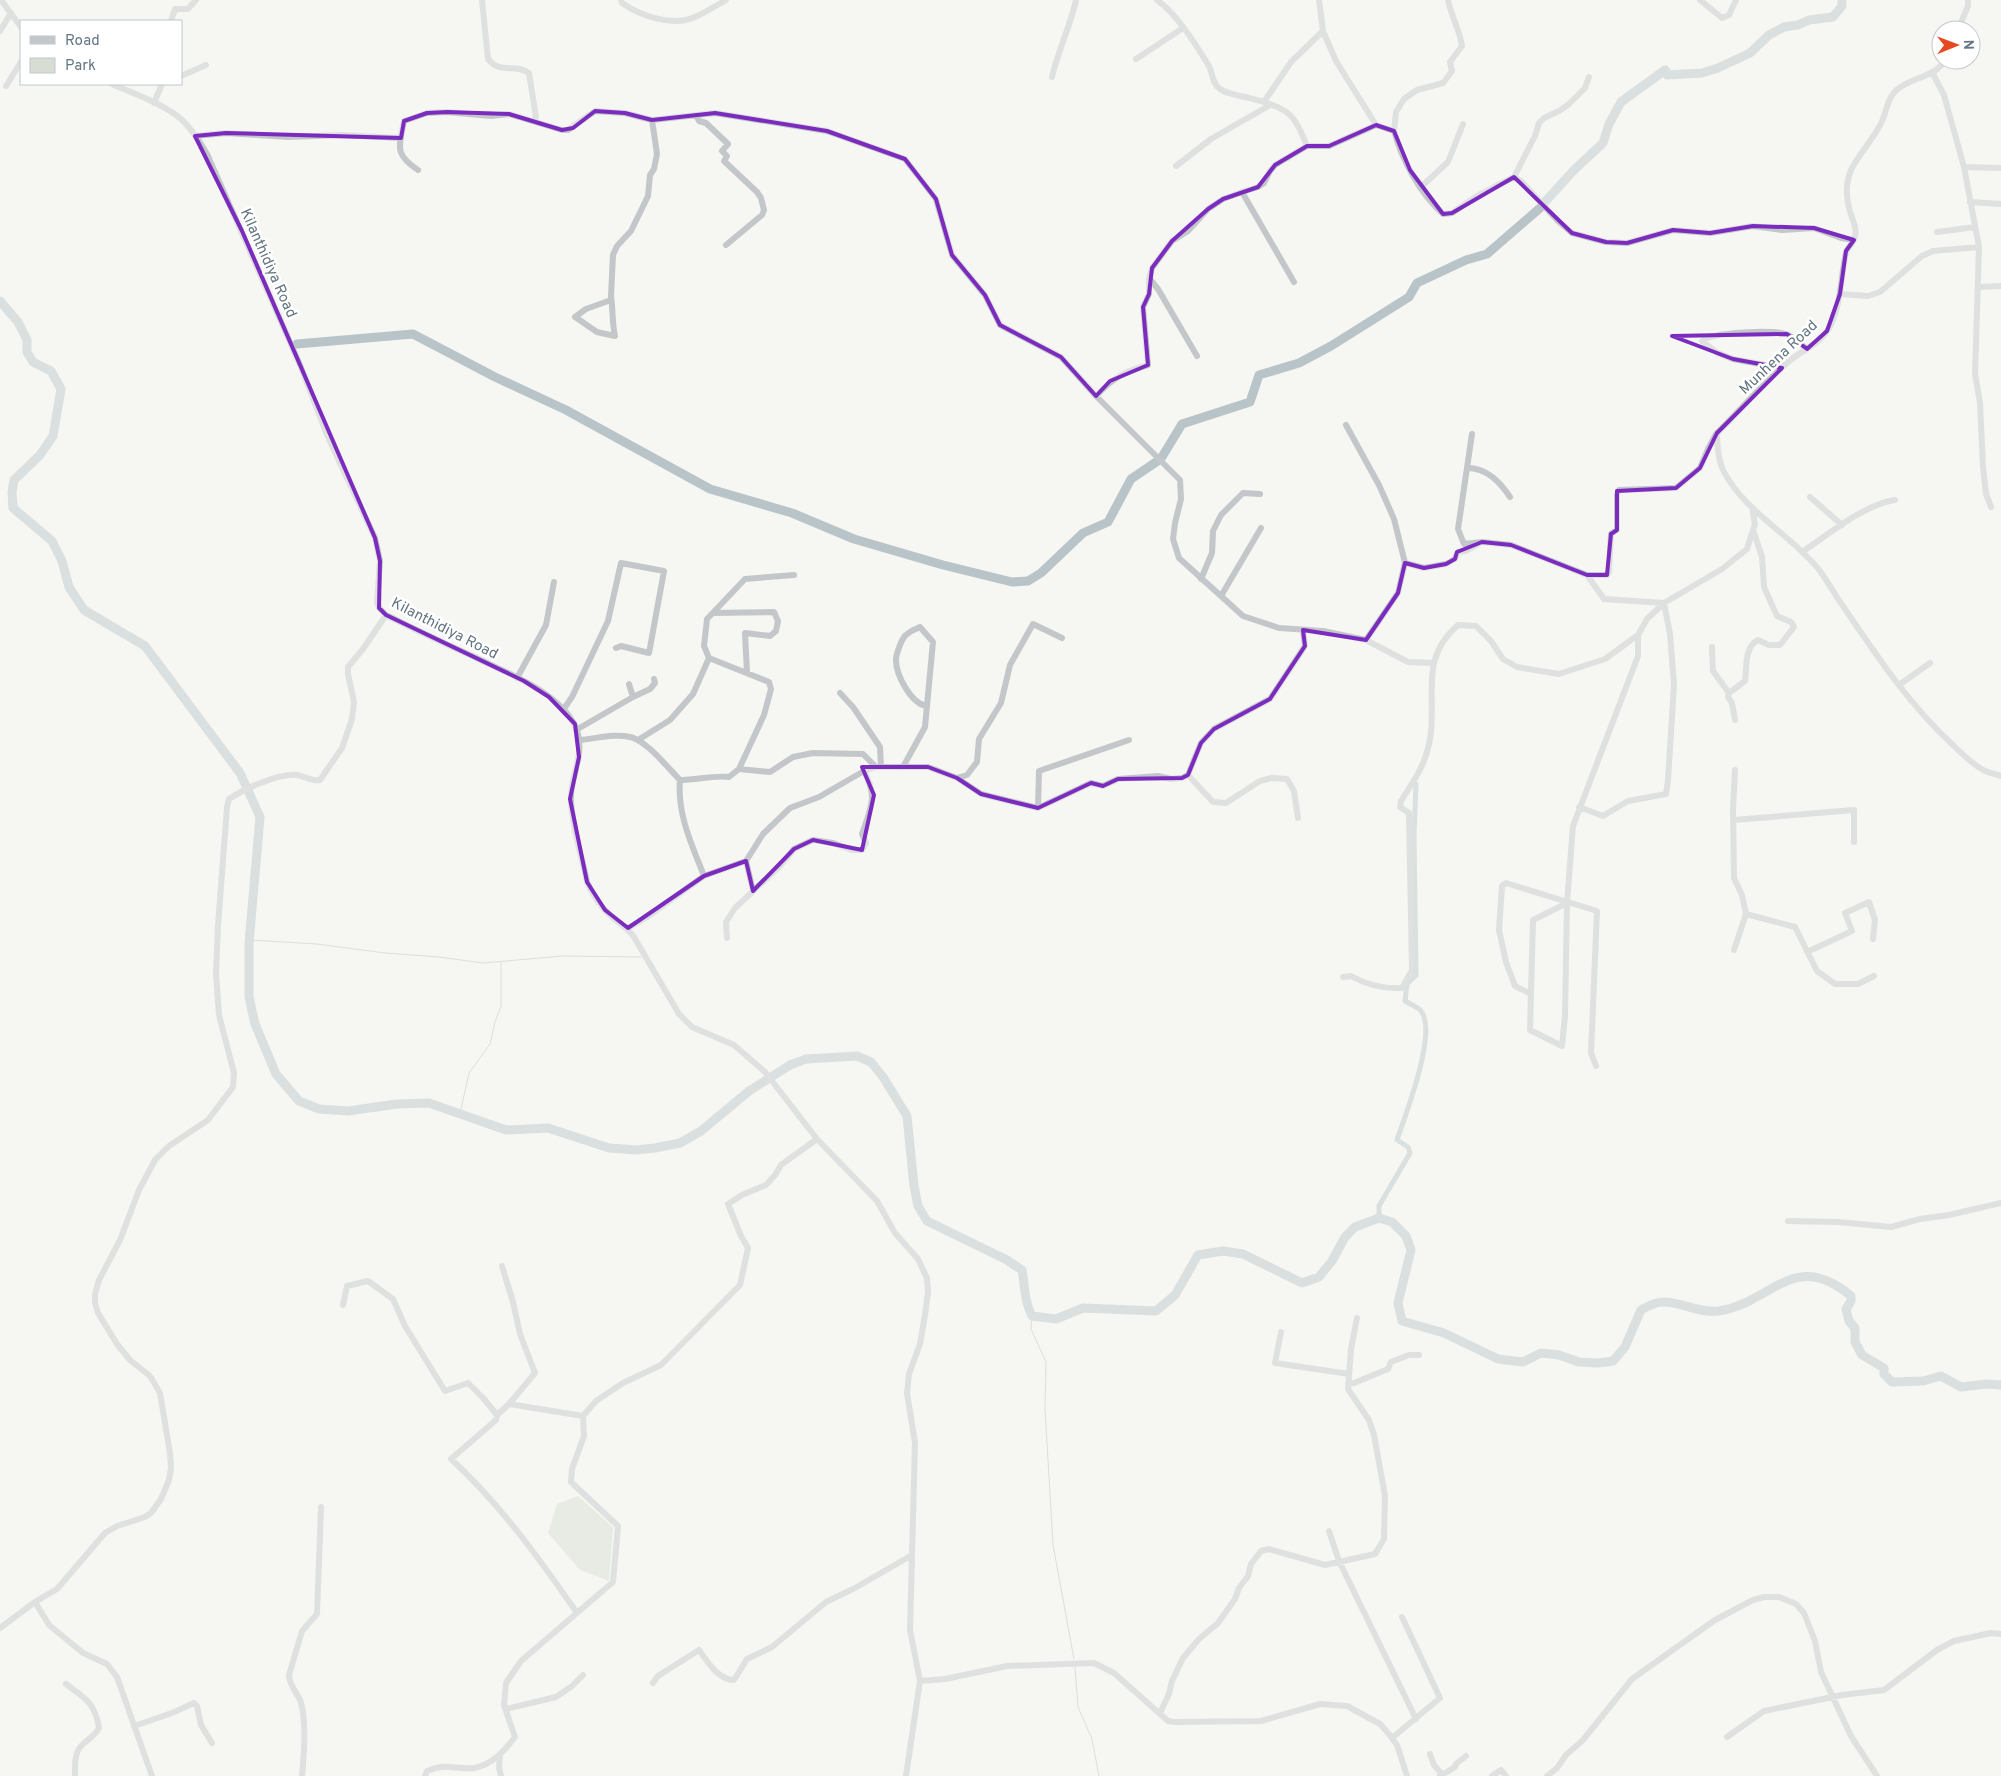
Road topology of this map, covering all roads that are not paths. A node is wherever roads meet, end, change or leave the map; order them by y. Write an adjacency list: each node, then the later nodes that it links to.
1 (1, 0): 13 (street)
2 (196, 0): 14 (street)
3 (482, 0): 35 (street)
4 (621, 0): 5 (street)
5 (726, 0)
6 (1076, 0): 26 (street)
7 (1157, 0): 17 (street)
8 (1319, 0): 18 (street)
9 (1448, 0): 38 (street)
10 (1700, 0): 11 (street)
11 (1736, 0)
12 (1968, 0): 15 (street)
13 (11, 13): 16 (street); 19 (street)
14 (171, 20)
15 (1962, 20)
16 (20, 26)
17 (1183, 28): 20 (street); 32 (street)
18 (1323, 30): 32 (street); 37 (street)
19 (0, 31)
20 (1136, 59)
21 (20, 64): 30 (street)
22 (206, 65): 25 (street)
23 (1936, 70): 24 (street, Munhena Road)
24 (1932, 72): 43 (street); 53 (street, Munhena Road)
25 (182, 76)
26 (1052, 77)
27 (1589, 77): 46 (street)
28 (114, 85): 31 (street, Kilanthidiya Road)
29 (162, 85): 31 (street)
30 (6, 86)
31 (154, 103): 39 (street, Kilanthidiya Road)
32 (1267, 104): 41 (street); 42 (street)
33 (696, 115): 34 (street); 54 (street); 65 (street)
34 (652, 120): 35 (street); 61 (street)
35 (533, 121): 40 (street)
36 (1463, 124): 47 (street)
37 (1376, 125): 38 (street); 41 (street)
38 (1394, 131): 47 (street)
39 (195, 136): 40 (street); 89 (street, Kilanthidiya Road)
40 (401, 138): 45 (street)
41 (1307, 146): 48 (street)
42 (1176, 166)
43 (1964, 167): 44 (street); 49 (street)
44 (2001, 168)
45 (418, 170)
46 (1514, 177): 47 (street); 53 (street)
47 (1421, 187)
48 (1242, 192): 56 (street); 57 (street)
49 (1970, 202): 50 (street); 51 (street)
50 (2001, 204)
51 (1975, 227): 52 (street); 55 (street)
52 (1938, 232)
53 (1854, 240): 60 (street, Munhena Road)
54 (726, 245)
55 (1979, 246): 59 (street); 60 (street)
56 (1149, 278): 63 (street); 65 (street)
57 (1294, 282)
58 (2001, 286): 59 (street)
59 (1978, 287): 75 (street)
60 (1840, 294): 62 (street, Munhena Road)
61 (611, 300): 61 (street)
62 (1807, 350): 64 (street, Munhena Road); 64 (street)
63 (1197, 356)
64 (1782, 368): 67 (street, Munhena Road)
65 (1096, 396): 84 (street)
66 (1346, 425): 81 (street)
67 (1717, 433): 74 (street); 83 (street, Munhena Road)
68 (1472, 434): 69 (street)
69 (1467, 468): 71 (street); 79 (street)
70 (1260, 494): 84 (street)
71 (1510, 497)
72 (1810, 497): 76 (street)
73 (1895, 500): 76 (street)
74 (1752, 507): 78 (street); 80 (street)
75 (1992, 507)
76 (1842, 525): 80 (street)
77 (1261, 528): 86 (street)
78 (1753, 530): 87 (street); 105 (street)
79 (1482, 542): 81 (street); 83 (street)
80 (1802, 552): 103 (street)
81 (1405, 563): 93 (street)
82 (794, 575): 88 (street)
83 (1587, 575): 87 (street)
84 (1201, 579): 86 (street)
85 (554, 582): 100 (street)
86 (1221, 596): 90 (street)
87 (1664, 603): 91 (street); 123 (street)
88 (713, 613): 96 (street); 99 (street)
89 (386, 615): 100 (street, Kilanthidiya Road); 159 (street)
90 (1303, 630): 93 (street); 119 (street)
91 (1638, 635): 98 (street); 123 (street)
92 (1062, 638): 121 (street)
93 (1366, 640): 98 (street)
94 (1712, 646): 105 (street)
95 (616, 648): 108 (street)
96 (709, 658): 99 (street); 112 (street)
97 (1930, 662): 103 (street)
98 (1433, 663): 139 (street)
99 (747, 673): 116 (street)
100 (517, 678): 108 (street, Kilanthidiya Road)
101 (654, 679): 106 (street)
102 (629, 684): 106 (street)
103 (1899, 685): 120 (street)
104 (840, 693): 114 (street)
105 (1729, 693): 109 (street)
106 (633, 697): 110 (street)
107 (927, 706): 107 (street); 115 (street)
108 (563, 710): 110 (street, Kilanthidiya Road)
109 (1735, 720)
110 (576, 730): 111 (street, Kilanthidiya Road)
111 (579, 740): 112 (street); 133 (street, Kilanthidiya Road)
112 (638, 740): 122 (street)
113 (1129, 740): 124 (street)
114 (878, 767): 115 (street); 116 (street); 118 (street)
115 (903, 767): 121 (street)
116 (739, 769): 122 (street)
117 (1735, 770): 126 (street)
118 (864, 771): 128 (street); 130 (street)
119 (1188, 775): 124 (street); 125 (street)
120 (2001, 776)
121 (957, 778): 124 (street)
122 (680, 780): 129 (street)
123 (1579, 807): 131 (street)
124 (1038, 808)
125 (1298, 818)
126 (1734, 820): 127 (street); 132 (street)
127 (1854, 842)
128 (746, 861): 129 (street); 130 (street)
129 (704, 876): 133 (street)
130 (753, 891): 134 (street)
131 (1567, 903): 140 (street); 140 (street); 140 (street); 141 (street)
132 (1746, 914): 136 (street); 137 (street)
133 (628, 928): 142 (street, Kilanthidiya Road)
134 (727, 938)
135 (1873, 939): 137 (street)
136 (1734, 950)
137 (1807, 952): 138 (street)
138 (1874, 976)
139 (1343, 977)
140 (1531, 994)
141 (1596, 1066)
142 (818, 1139): 154 (street); 157 (street, Kilanthidiya Road)
143 (2001, 1203): 144 (street)
144 (1788, 1221)
145 (502, 1266): 152 (street)
146 (344, 1305): 153 (street)
147 (1358, 1318): 150 (street)
148 (1281, 1332): 150 (street)
149 (1419, 1355): 151 (street)
150 (1349, 1374): 151 (street)
151 (1348, 1384): 158 (street)
152 (509, 1404): 153 (street); 154 (street)
153 (497, 1415): 160 (street)
154 (583, 1416): 160 (street)
155 (321, 1507): 182 (street)
156 (1329, 1531): 158 (street)
157 (912, 1555): 165 (street, Kilanthidiya Road); 166 (street)
158 (1339, 1561): 170 (street); 171 (street)
159 (35, 1602): 162 (street); 172 (street)
160 (577, 1613): 169 (street)
161 (1402, 1617): 171 (street)
162 (0, 1628)
163 (2001, 1634): 168 (street)
164 (583, 1675): 169 (street)
165 (920, 1680): 170 (street); 185 (street, Kilanthidiya Road)
166 (654, 1683)
167 (66, 1684): 180 (street)
168 (1834, 1697): 173 (street); 189 (street); 190 (street)
169 (506, 1709): 177 (street)
170 (1160, 1713): 174 (street)
171 (1416, 1719): 174 (street)
172 (134, 1726): 175 (street); 181 (street)
173 (1727, 1737)
174 (1392, 1738): 186 (street)
175 (212, 1743)
176 (1430, 1754): 179 (street)
177 (500, 1756): 183 (street); 184 (street)
178 (1466, 1756): 179 (street)
179 (1441, 1775)
180 (75, 1776)
181 (152, 1776)
182 (302, 1776)
183 (424, 1776)
184 (502, 1776)
185 (906, 1776)
186 (1407, 1776)
187 (1492, 1776): 188 (street)
188 (1506, 1776)
189 (1547, 1776)
190 (1877, 1776)

